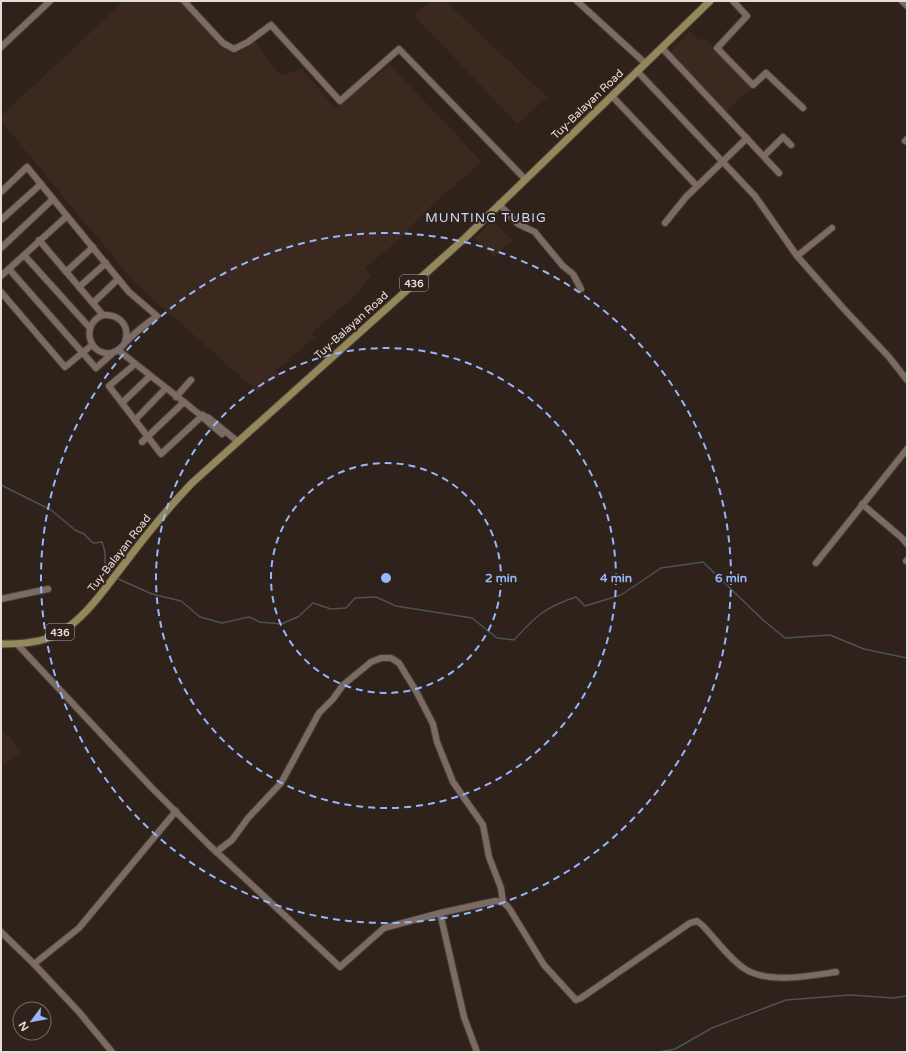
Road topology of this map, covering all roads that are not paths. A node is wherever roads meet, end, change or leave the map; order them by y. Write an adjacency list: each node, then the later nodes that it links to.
1 (50, 1): 8 (street)
2 (184, 1): 19 (street)
3 (577, 1): 10 (street)
4 (710, 1): 9 (main road, Tuy-Balayan Road / 436)
5 (733, 1): 13 (street)
6 (902, 1): 7 (street)
7 (907, 6)
8 (1, 47)
9 (662, 48): 10 (main road, Tuy-Balayan Road / 436); 14 (street)
10 (646, 63): 11 (main road, Tuy-Balayan Road / 436)
11 (637, 71): 12 (main road, Tuy-Balayan Road / 436); 17 (street)
12 (612, 96): 19 (main road, Tuy-Balayan Road / 436); 21 (street)
13 (803, 108)
14 (746, 138): 16 (street); 17 (street)
15 (791, 145): 16 (street)
16 (764, 156): 18 (street)
17 (721, 161): 21 (street); 33 (street)
18 (779, 173)
19 (525, 179): 24 (main road, Tuy-Balayan Road / 436)
20 (41, 184): 22 (street); 23 (street); 26 (street)
21 (696, 186): 27 (street)
22 (1, 192)
23 (53, 199): 25 (street); 31 (street)
24 (499, 204): 40 (street); 61 (main road, Tuy-Balayan Road / 436)
25 (67, 216): 29 (street); 30 (street)
26 (1, 220)
27 (665, 223)
28 (832, 228): 33 (street)
29 (39, 240): 32 (street); 36 (street)
30 (92, 247): 34 (street); 36 (street)
31 (1, 248)
32 (24, 255): 35 (street); 44 (street)
33 (797, 256): 52 (street)
34 (106, 263): 38 (street); 39 (street)
35 (9, 269): 37 (street); 48 (street)
36 (66, 272): 39 (street)
37 (1, 276)
38 (118, 279): 42 (street); 45 (street)
39 (79, 287): 42 (street)
40 (581, 288)
41 (1, 292): 48 (street)
42 (93, 303): 43 (street)
43 (103, 315): 44 (street); 45 (street)
44 (90, 328): 46 (street)
45 (125, 342): 47 (street)
46 (92, 345): 47 (street); 48 (street)
47 (116, 351): 48 (street); 49 (street)
48 (82, 353)
49 (135, 364): 50 (street); 56 (street)
50 (150, 376): 53 (street); 56 (street)
51 (191, 380): 54 (street)
52 (907, 380)
53 (166, 388): 54 (street); 58 (street)
54 (176, 396): 55 (street)
55 (184, 402): 57 (street); 59 (street)
56 (122, 403): 58 (street)
57 (201, 415): 59 (street); 61 (street)
58 (135, 420): 59 (street)
59 (148, 437): 60 (street)
60 (142, 442)
61 (237, 442): 69 (main road, Tuy-Balayan Road / 436)
62 (907, 449): 63 (street)
63 (862, 504): 64 (street); 65 (street)
64 (907, 544)
65 (816, 563)
66 (48, 588): 67 (street)
67 (1, 599)
68 (1, 644): 69 (main road, Tuy-Balayan Road / 436)
69 (17, 644): 70 (street)
70 (176, 811): 71 (street); 75 (street)
71 (216, 852): 72 (street); 73 (street)
72 (503, 902): 73 (street); 76 (street)
73 (440, 913): 78 (street)
74 (1, 932): 75 (street)
75 (34, 964): 77 (street)
76 (836, 972)
77 (112, 1052)
78 (478, 1052)

